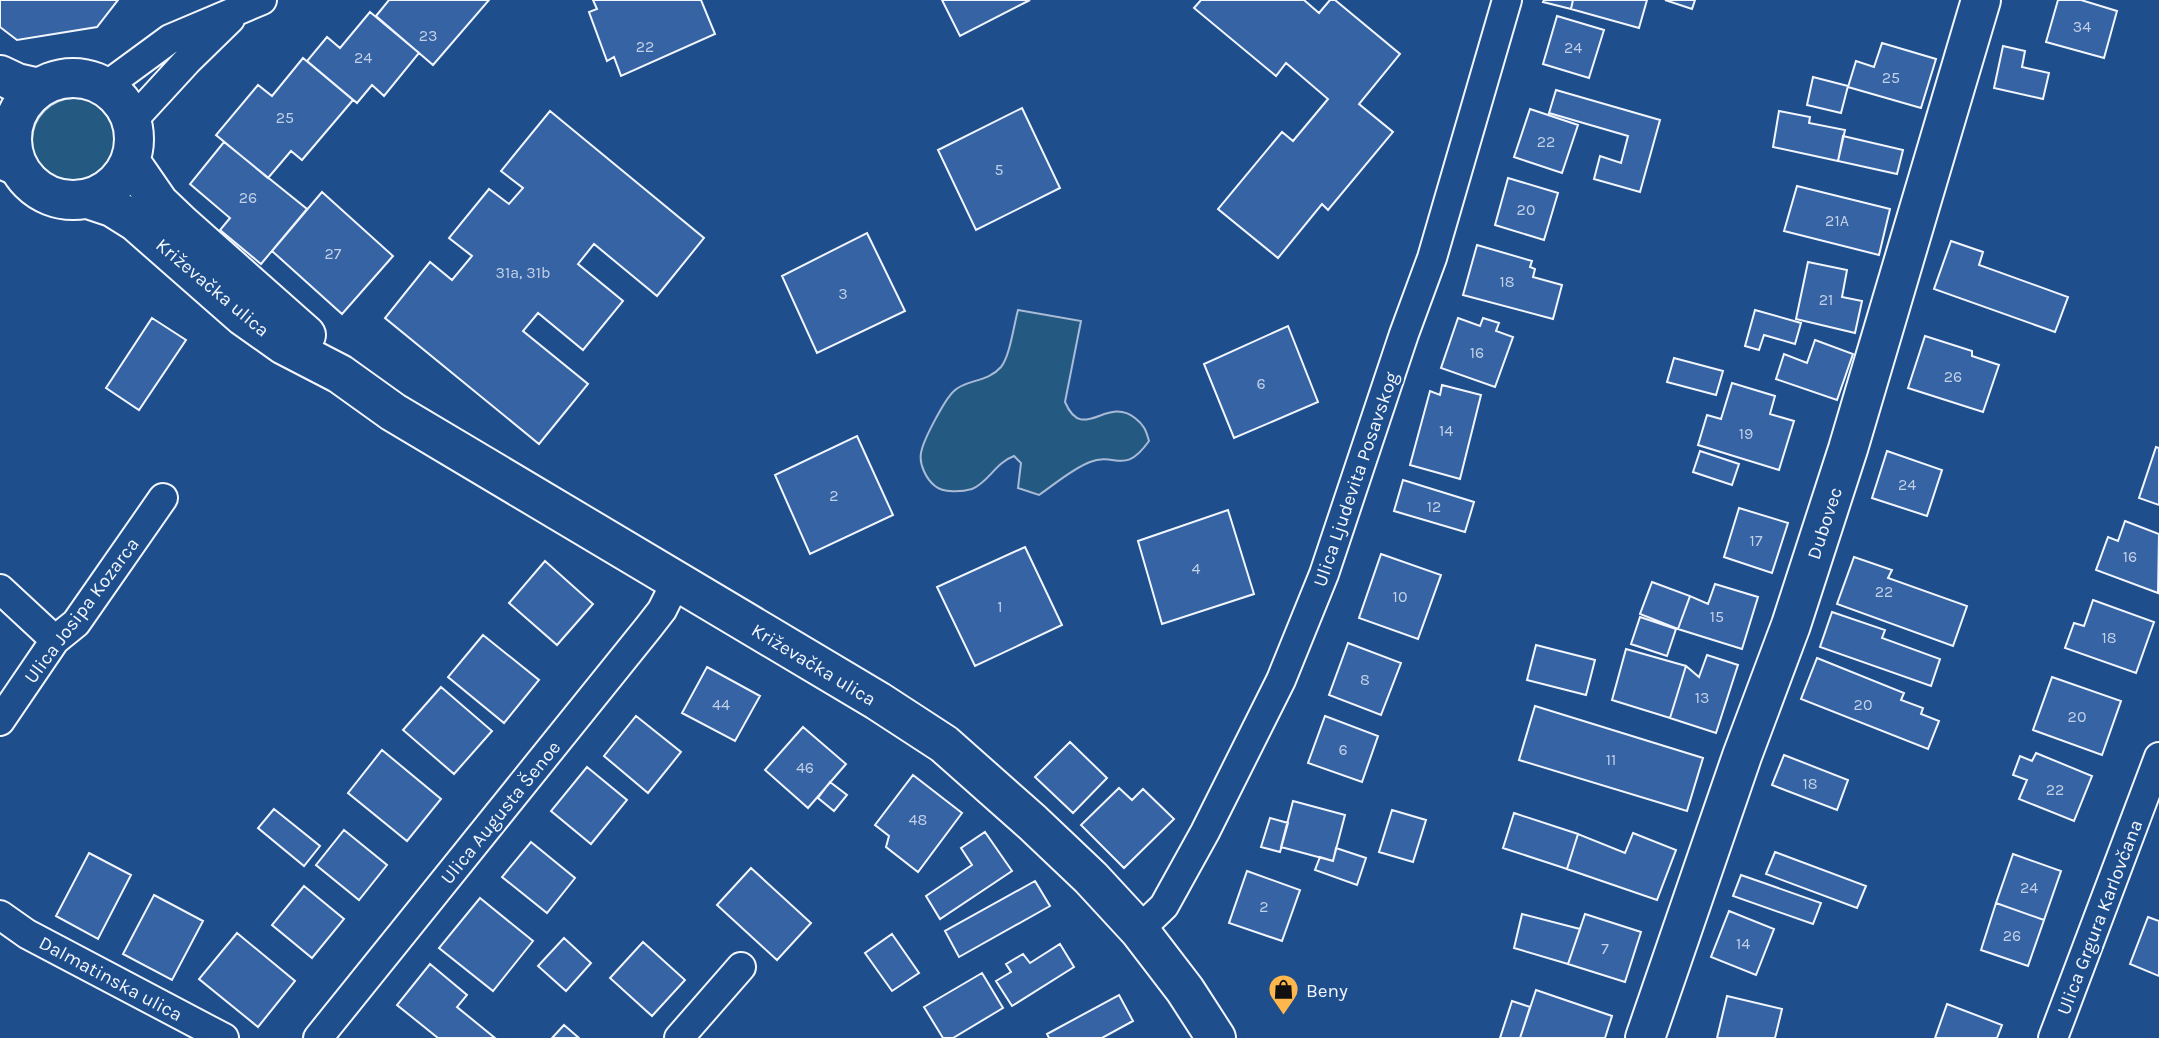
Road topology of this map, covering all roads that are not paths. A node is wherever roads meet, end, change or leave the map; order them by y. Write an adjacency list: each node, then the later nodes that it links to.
1 (1507, 0): 19 (street, Ulica Ljudevita Posavskog)
2 (1981, 0): 25 (main road, Dubovec)
3 (249, 6): 5 (street); 7 (street)
4 (0, 75): 6 (main road)
5 (106, 86): 6 (main road); 7 (main road)
6 (39, 88): 8 (main road)
7 (132, 121): 9 (main road)
8 (7, 143): 10 (main road)
9 (130, 162): 10 (main road); 11 (main road, Križevačka ulica)
10 (88, 199): 11 (main road, Križevačka ulica)
11 (340, 374): 13 (main road, Križevačka ulica)
12 (163, 498): 15 (street, Ulica Josipa Kozarca)
13 (676, 582): 19 (main road, Križevačka ulica); 22 (street, Ulica Augusta Šenoe)
14 (0, 589): 15 (street)
15 (55, 640): 16 (street, Ulica Josipa Kozarca)
16 (0, 721)
17 (2159, 757): 26 (street, Ulica Grgura Karlovčana)
18 (0, 915): 21 (street, Dalmatinska ulica)
19 (1139, 930): 24 (main road, Križevačka ulica)
20 (741, 967): 23 (street)
21 (224, 1038)
22 (318, 1038)
23 (679, 1038)
24 (1216, 1038)
25 (1644, 1038)
26 (2053, 1038)

